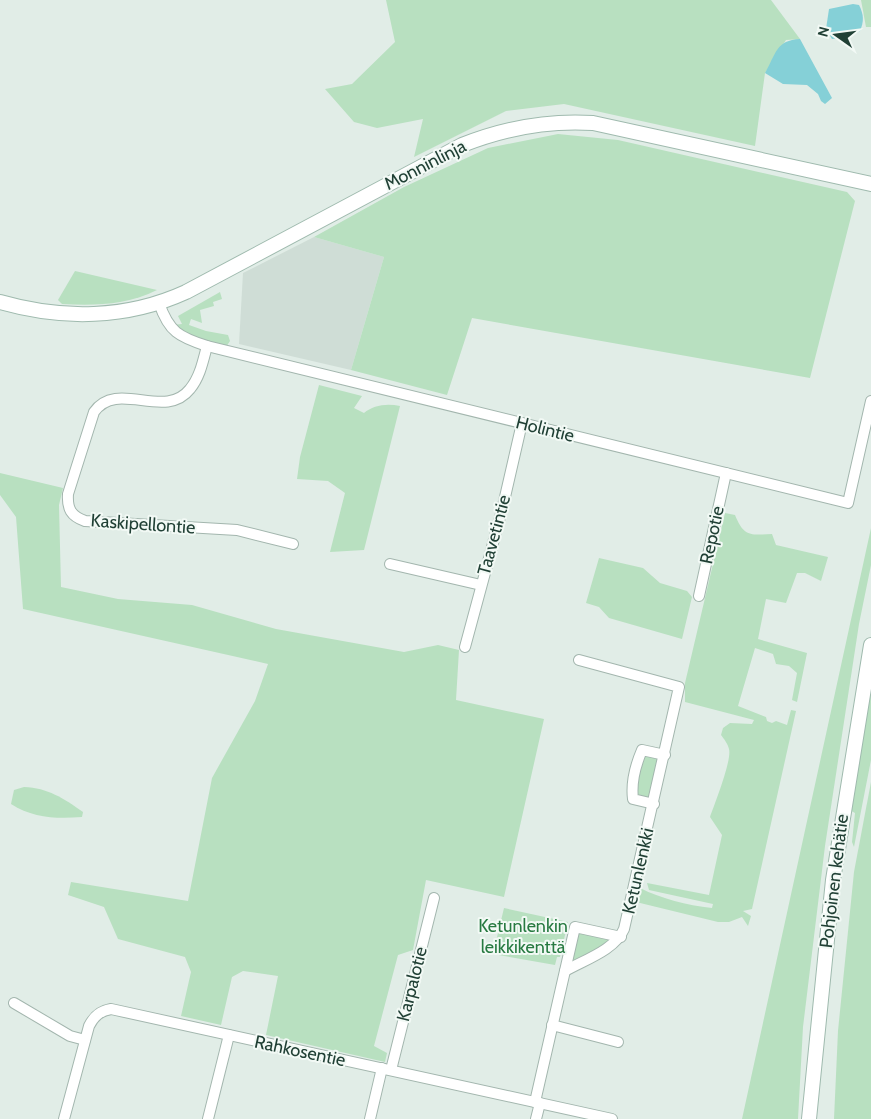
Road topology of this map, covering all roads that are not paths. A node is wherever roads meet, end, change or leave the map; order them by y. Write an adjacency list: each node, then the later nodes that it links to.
1 (871, 184): 3 (street, Monninlinja)
2 (0, 302): 3 (street, Monninlinja)
3 (159, 303): 4 (street, Holintie)
4 (207, 346): 6 (street, Holintie); 8 (street, Kaskipellontie)
5 (871, 401): 7 (street, Holintie)
6 (522, 423): 7 (street, Holintie); 10 (street, Taavetintie)
7 (726, 473): 11 (street, Repotie)
8 (293, 544)
9 (390, 564): 10 (street)
10 (481, 585): 13 (street, Taavetintie)
11 (699, 596)
12 (871, 645): 32 (street, Pohjoinen kehätie)
13 (465, 646)
14 (579, 660): 15 (street, Ketunlenkki)
15 (665, 755): 16 (street, Ketunlenkki); 16 (street, Ketunlenkki)
16 (654, 804): 18 (street, Ketunlenkki)
17 (434, 898): 25 (street, Karpalotie)
18 (621, 937): 19 (street, Ketunlenkki); 19 (street, Ketunlenkki)
19 (565, 970): 21 (street, Ketunlenkki)
20 (14, 1003): 23 (street)
21 (552, 1025): 24 (street); 26 (street, Ketunlenkki)
22 (229, 1035): 23 (street, Rahkosentie); 25 (street, Rahkosentie); 28 (street)
23 (84, 1040): 27 (street, Rahkosentie)
24 (618, 1042)
25 (387, 1069): 26 (street, Rahkosentie); 29 (street, Karpalotie)
26 (538, 1102): 30 (street, Ketunlenkki); 31 (street, Rahkosentie)
27 (64, 1119)
28 (208, 1119)
29 (370, 1119)
30 (536, 1119)
31 (612, 1119)
32 (809, 1119)

